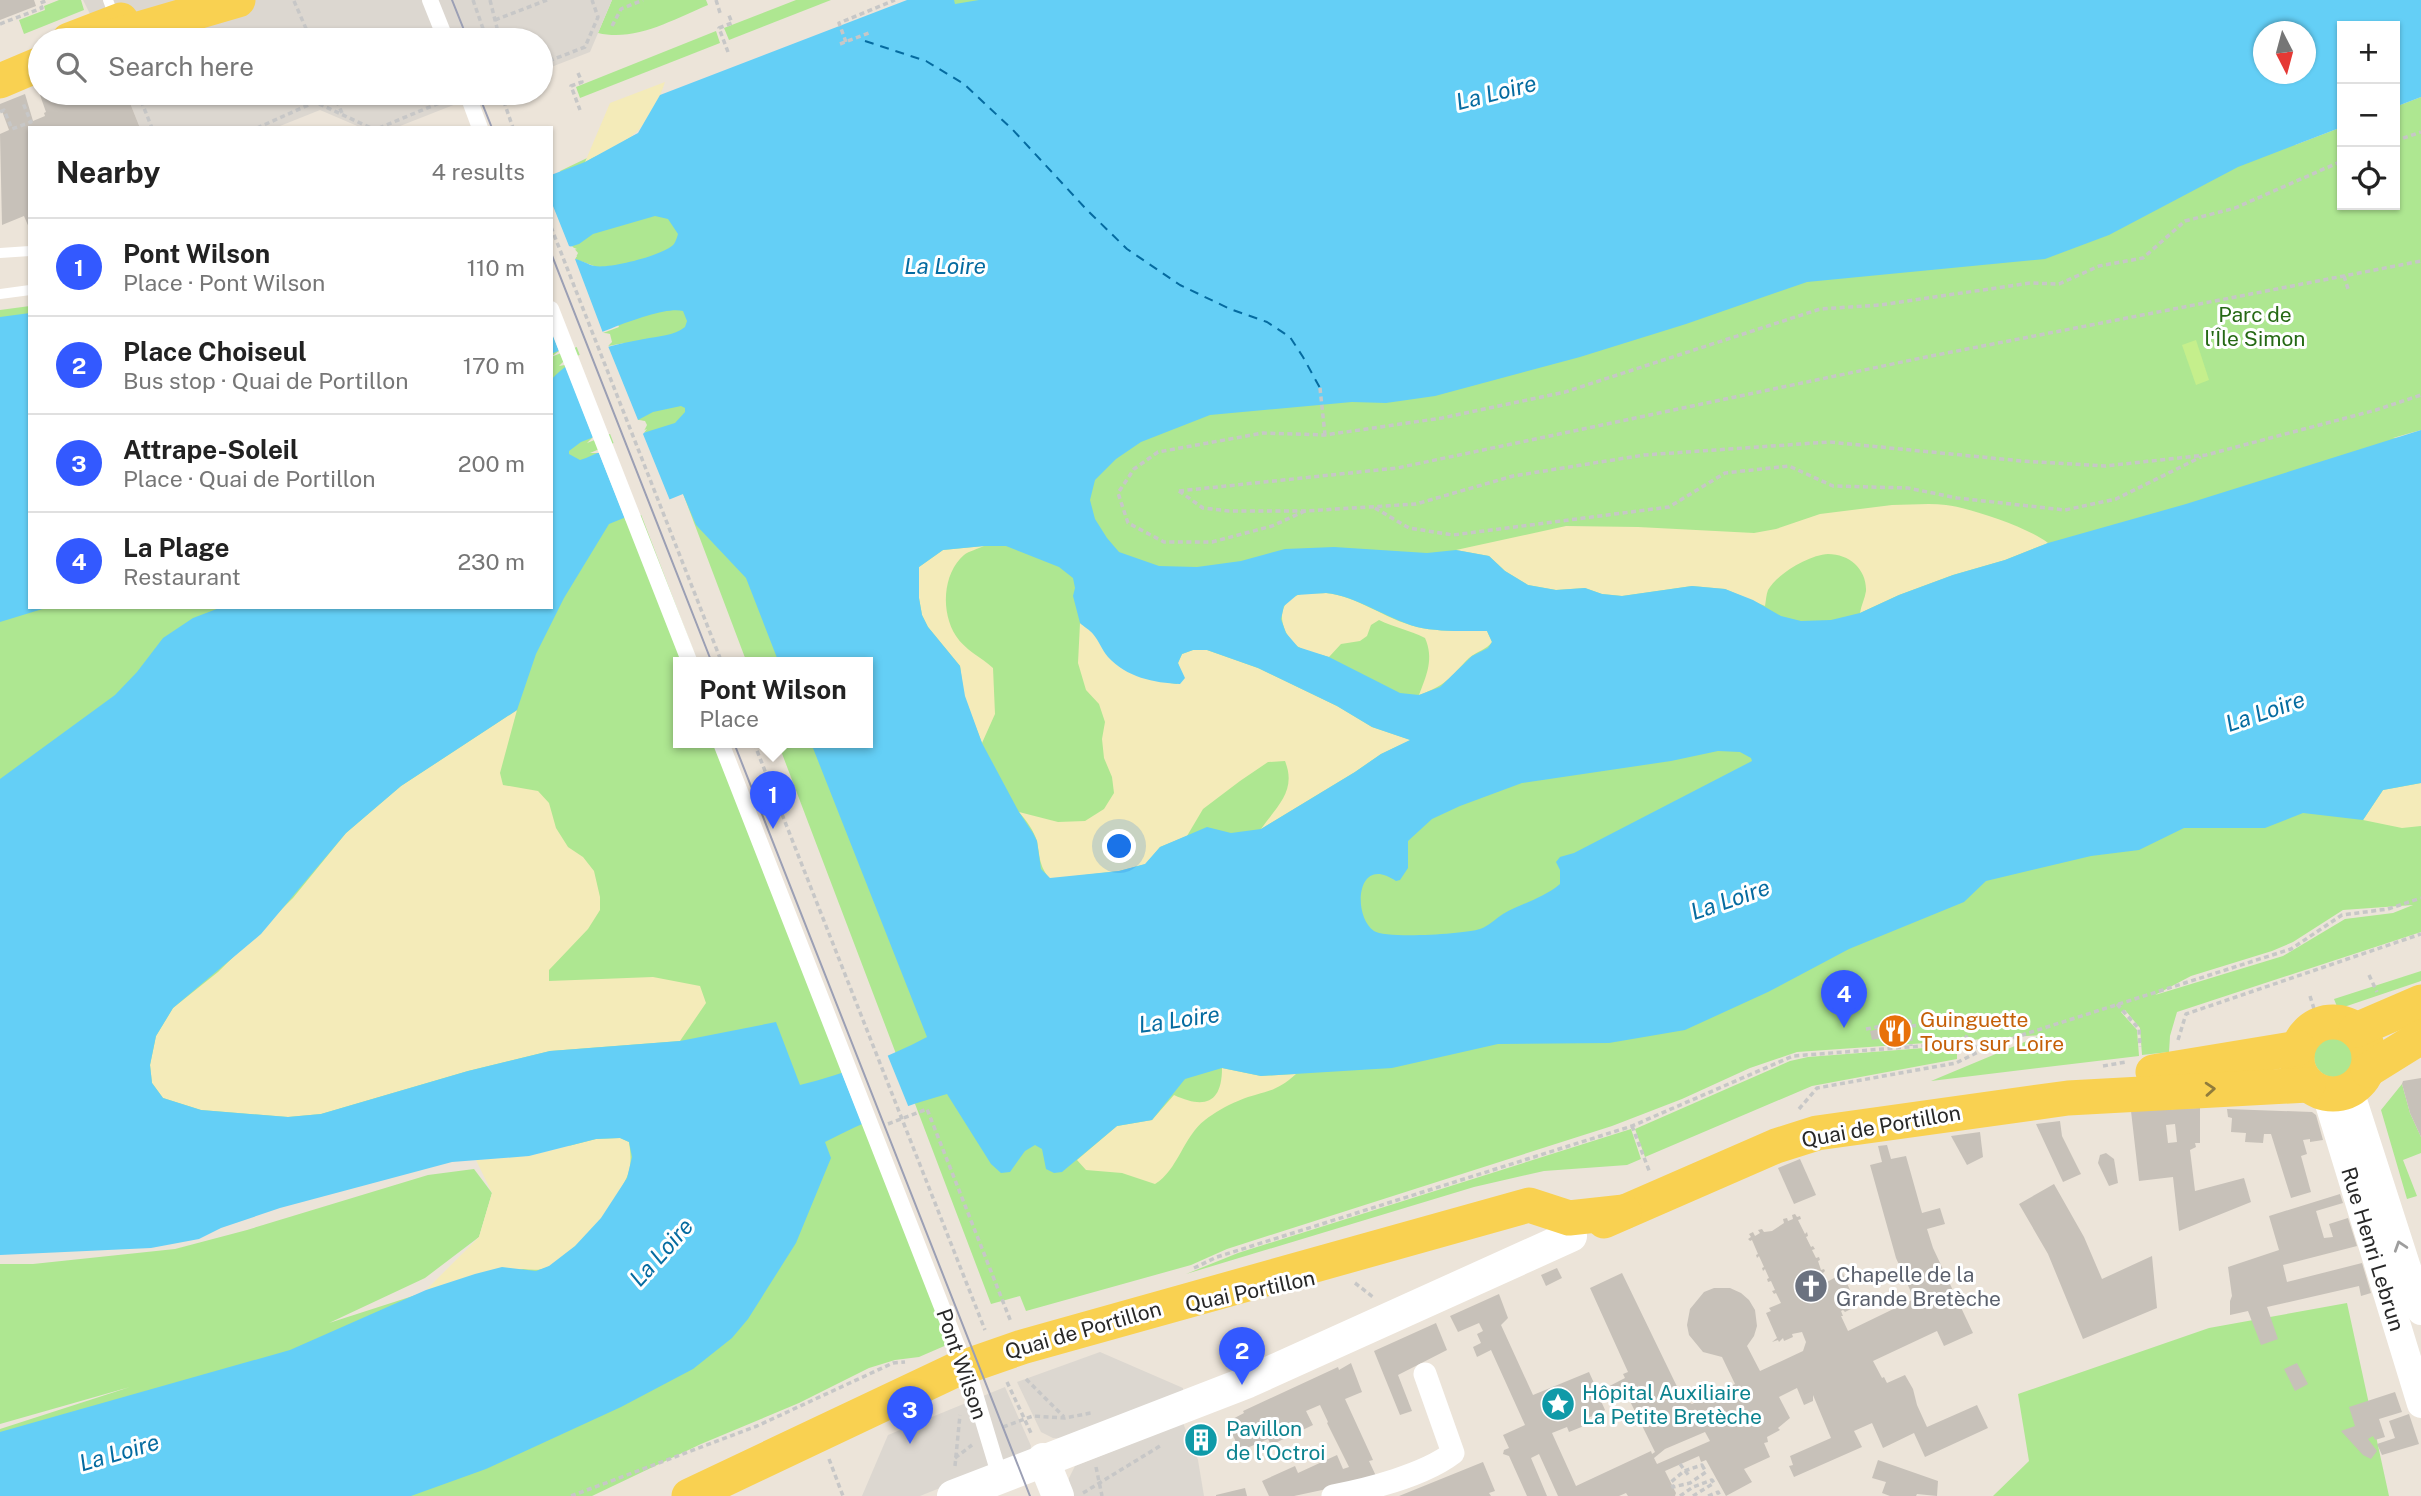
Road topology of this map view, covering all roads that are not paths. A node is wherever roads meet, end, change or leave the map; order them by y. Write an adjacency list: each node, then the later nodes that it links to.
1 (176, 0): 4 (main road)
2 (239, 0): 4 (main road)
3 (430, 0): 6 (street)
4 (119, 21): 5 (main road)
5 (101, 28)
6 (441, 28)
7 (28, 57): 8 (main road)
8 (0, 68)
9 (28, 69): 10 (main road)
10 (0, 81)
11 (467, 105): 12 (street)
12 (479, 126)
13 (28, 250): 14 (lane)
14 (0, 253)
15 (28, 290): 16 (lane)
16 (0, 293)
17 (553, 314): 18 (street)
18 (688, 657)
19 (724, 748): 34 (street, Pont Wilson)
20 (2421, 1002): 22 (main road)
21 (2309, 1023): 22 (main road); 24 (main road); 25 (main road, Quai de Portillon)
22 (2356, 1030): 24 (main road)
23 (2420, 1038): 24 (main road, Quai de Portillon)
24 (2338, 1085): 25 (main road, Quai de Portillon, one-way to 24); 29 (street, Rue Henri Lebrun, one-way to 24); 31 (street, Rue Henri Lebrun)
25 (2068, 1098): 26 (main road, Quai de Portillon)
26 (1624, 1212): 27 (main road, Quai de Portillon); 28 (main road, Quai de Portillon)
27 (1496, 1216): 28 (main road, Quai de Portillon); 35 (main road, Quai de Portillon)
28 (1570, 1236): 32 (main road, Quai de Portillon)
29 (2421, 1311)
30 (1425, 1374): 37 (street)
31 (2421, 1404)
32 (1043, 1460): 34 (main road, Quai de Portillon); 36 (main road)
33 (954, 1483): 34 (main road, Quai de Portillon)
34 (1004, 1486)
35 (690, 1496)
36 (1058, 1496)
37 (1333, 1496)

